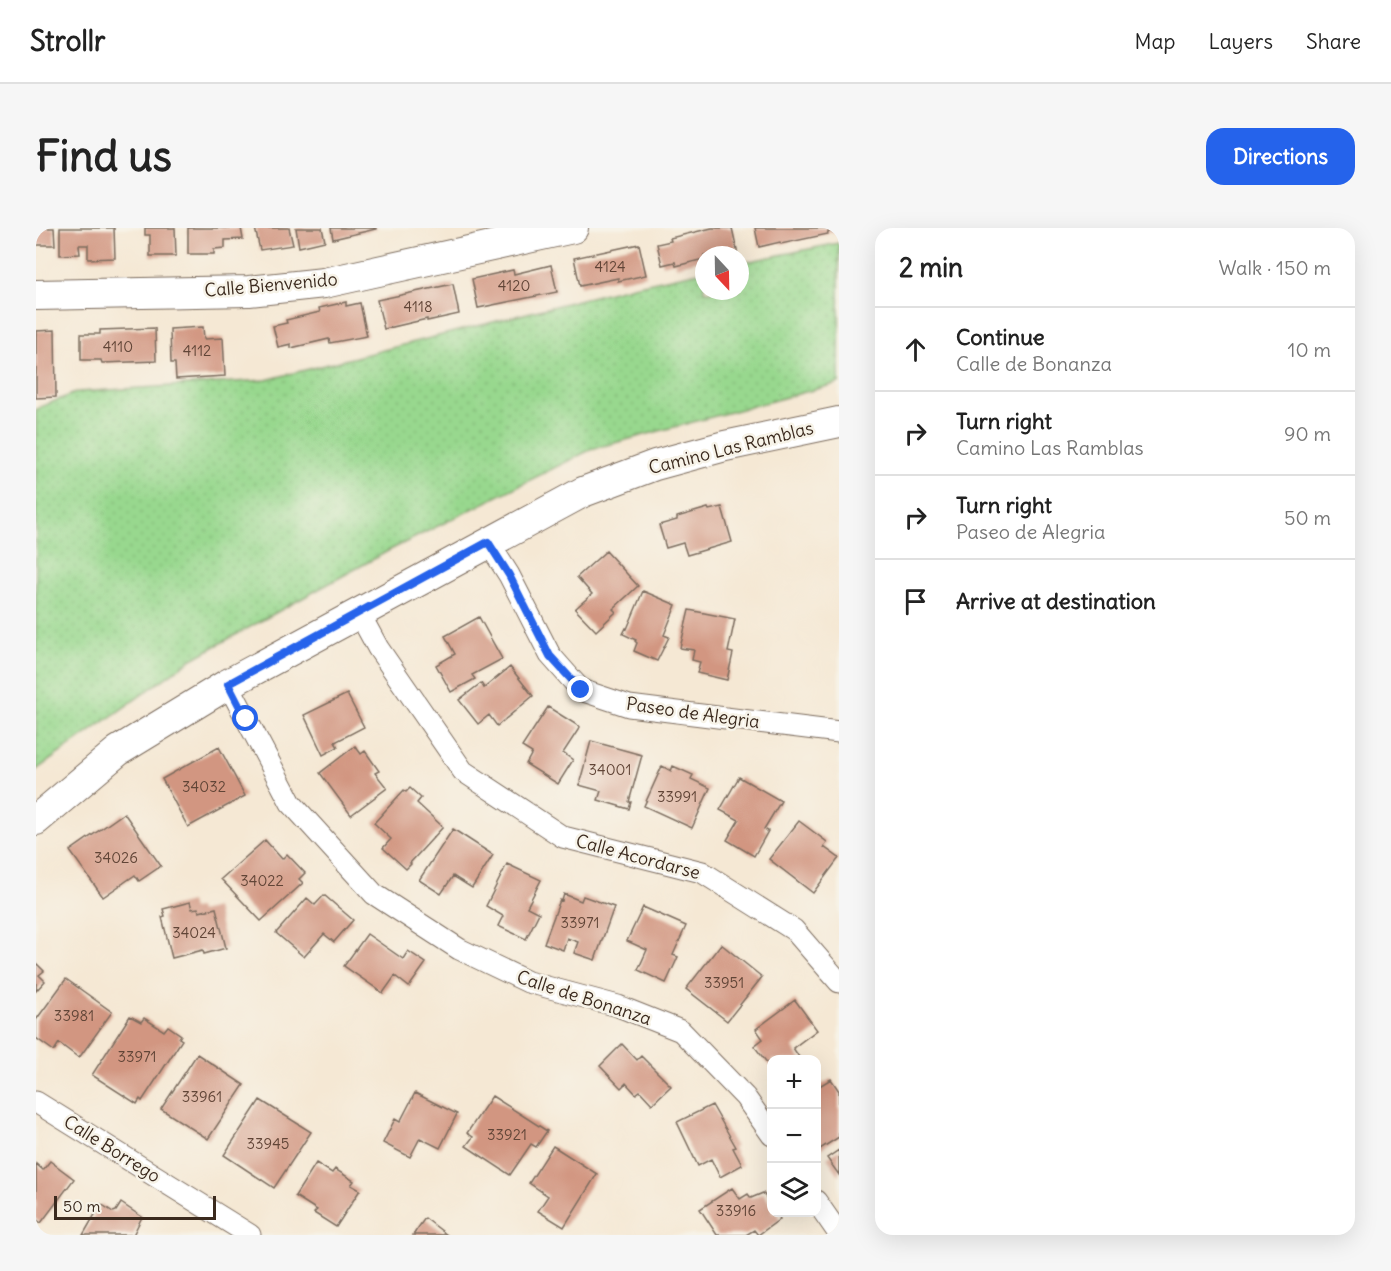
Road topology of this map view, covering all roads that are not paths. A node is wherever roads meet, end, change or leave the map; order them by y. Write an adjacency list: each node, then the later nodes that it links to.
1 (573, 228): 2 (main road, Calle Bienvenido)
2 (36, 295)
3 (839, 422): 4 (main road, Camino Las Ramblas)
4 (488, 542): 5 (main road, Camino Las Ramblas); 7 (street, Paseo de Alegria)
5 (359, 613): 6 (main road, Camino Las Ramblas); 9 (street, Calle Acordarse)
6 (228, 684): 8 (main road, Camino Las Ramblas); 11 (street, Calle de Bonanza)
7 (839, 732)
8 (36, 820)
9 (839, 982)
10 (36, 1102): 14 (street, Calle Borrego)
11 (767, 1129)
12 (821, 1208): 13 (street)
13 (839, 1234)
14 (250, 1235)

